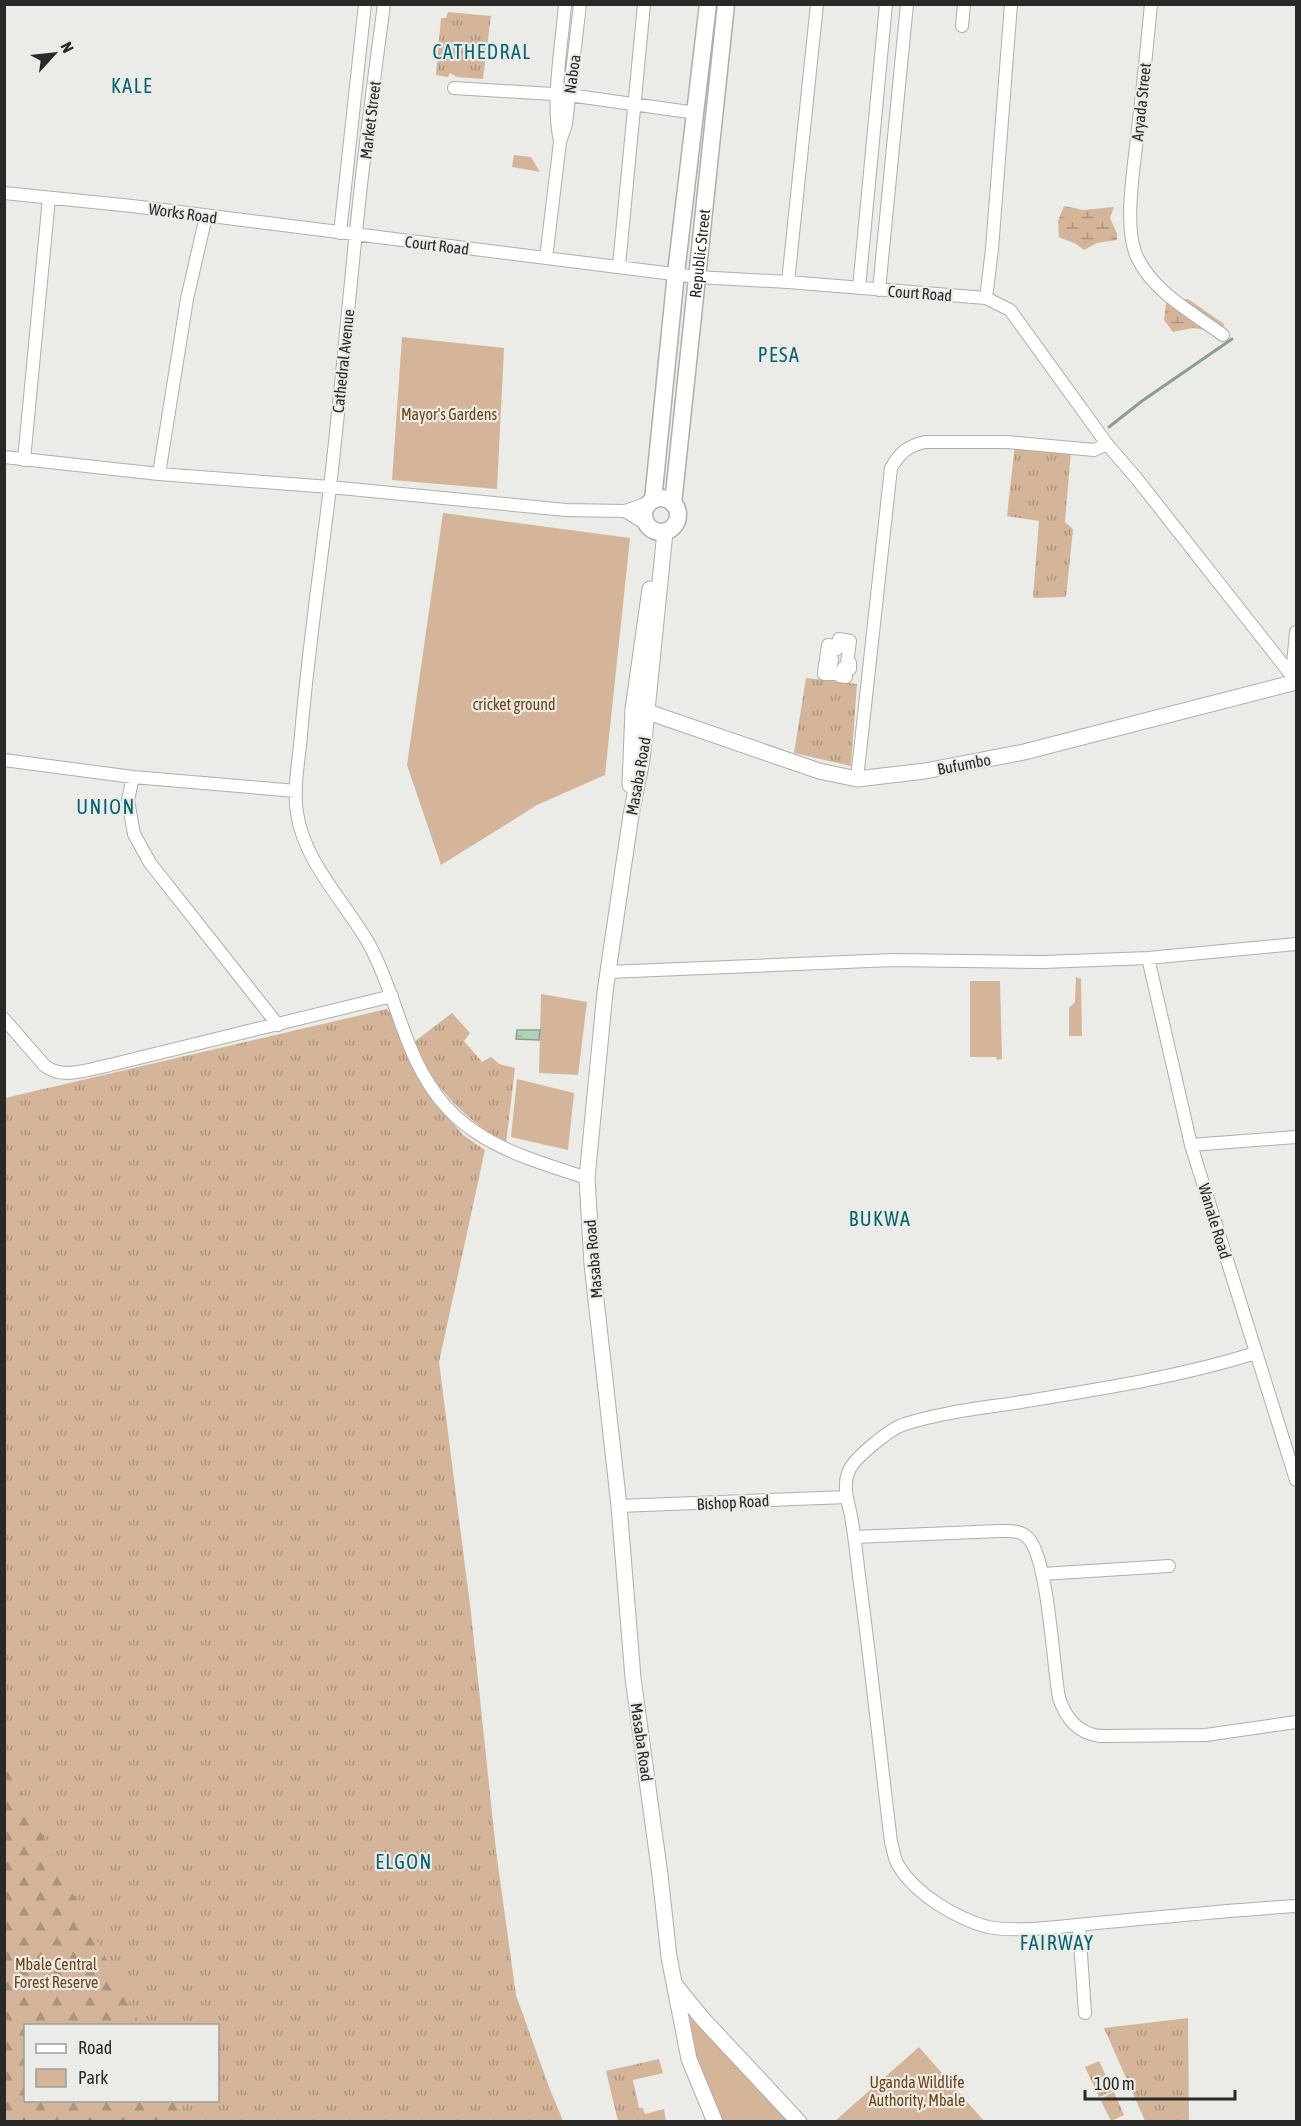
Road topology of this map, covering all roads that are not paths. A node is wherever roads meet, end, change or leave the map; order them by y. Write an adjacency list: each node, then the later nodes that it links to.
1 (365, 4): 19 (street, Market Street)
2 (384, 4): 20 (street, Market Street)
3 (565, 4): 16 (street, Naboa)
4 (580, 4): 16 (street, Naboa)
5 (644, 4): 17 (street)
6 (708, 4): 18 (main road, Republic Street)
7 (726, 4): 29 (main road, Republic Street)
8 (817, 4): 30 (street)
9 (885, 4): 31 (street)
10 (907, 4): 32 (street)
11 (964, 4): 14 (street)
12 (1011, 4): 33 (street)
13 (1151, 4): 34 (street, Aryada Street)
14 (962, 26)
15 (454, 88): 16 (street)
16 (563, 95): 17 (street); 26 (street, Naboa)
17 (634, 106): 18 (street); 27 (street)
18 (696, 113): 28 (main road, Republic Street)
19 (352, 114): 20 (street); 24 (street, Market Street)
20 (370, 116): 25 (street, Market Street)
21 (4, 193): 22 (street, Works Road)
22 (49, 198): 23 (street, Works Road); 37 (street)
23 (206, 216): 24 (street, Works Road); 38 (street)
24 (340, 233): 25 (street, Works Road)
25 (359, 236): 26 (street, Court Road); 39 (street, Cathedral Avenue)
26 (546, 258): 27 (street, Court Road)
27 (619, 266): 28 (street, Court Road)
28 (676, 273): 29 (street, Court Road); 40 (main road, Republic Street)
29 (697, 277): 30 (street, Court Road); 41 (main road, Republic Street)
30 (788, 282): 31 (street, Court Road)
31 (859, 288): 32 (street, Court Road)
32 (879, 290): 33 (street, Court Road)
33 (986, 298): 35 (street, Court Road)
34 (1223, 335)
35 (1107, 444): 45 (street, Court Road); 49 (street)
36 (4, 458): 37 (street)
37 (24, 460): 38 (street)
38 (159, 474): 39 (street)
39 (330, 487): 42 (street); 50 (street, Cathedral Avenue)
40 (650, 502): 41 (main road); 42 (street); 43 (main road)
41 (673, 504): 43 (main road)
42 (625, 512): 43 (street)
43 (655, 529): 46 (street)
44 (1296, 632): 45 (street)
45 (1295, 679): 49 (street, Bufumbo)
46 (641, 711): 49 (street, Bufumbo); 53 (street, Masaba Road)
47 (4, 760): 48 (street)
48 (133, 777): 50 (street); 56 (street)
49 (857, 779)
50 (296, 791): 54 (street, Cathedral Avenue)
51 (1296, 944): 52 (street)
52 (1148, 958): 53 (street); 58 (street, Wanale Road)
53 (608, 972): 59 (street, Masaba Road)
54 (392, 996): 56 (street); 59 (street, Cathedral Avenue)
55 (4, 1018): 56 (street)
56 (278, 1025)
57 (1296, 1137): 58 (street)
58 (1191, 1145): 60 (street, Wanale Road)
59 (587, 1179): 63 (street, Masaba Road)
60 (1256, 1353): 61 (street, Wanale Road); 62 (street)
61 (1296, 1480)
62 (847, 1497): 63 (street, Bishop Road); 64 (street)
63 (619, 1506): 70 (street, Masaba Road)
64 (854, 1537): 66 (street); 69 (street)
65 (1169, 1566): 66 (street)
66 (1042, 1574): 67 (street)
67 (1296, 1722)
68 (1296, 1906): 69 (street)
69 (1079, 1925): 71 (street)
70 (675, 1985): 72 (street, Masaba Road); 73 (street)
71 (1085, 2013)
72 (715, 2121)
73 (799, 2121)

